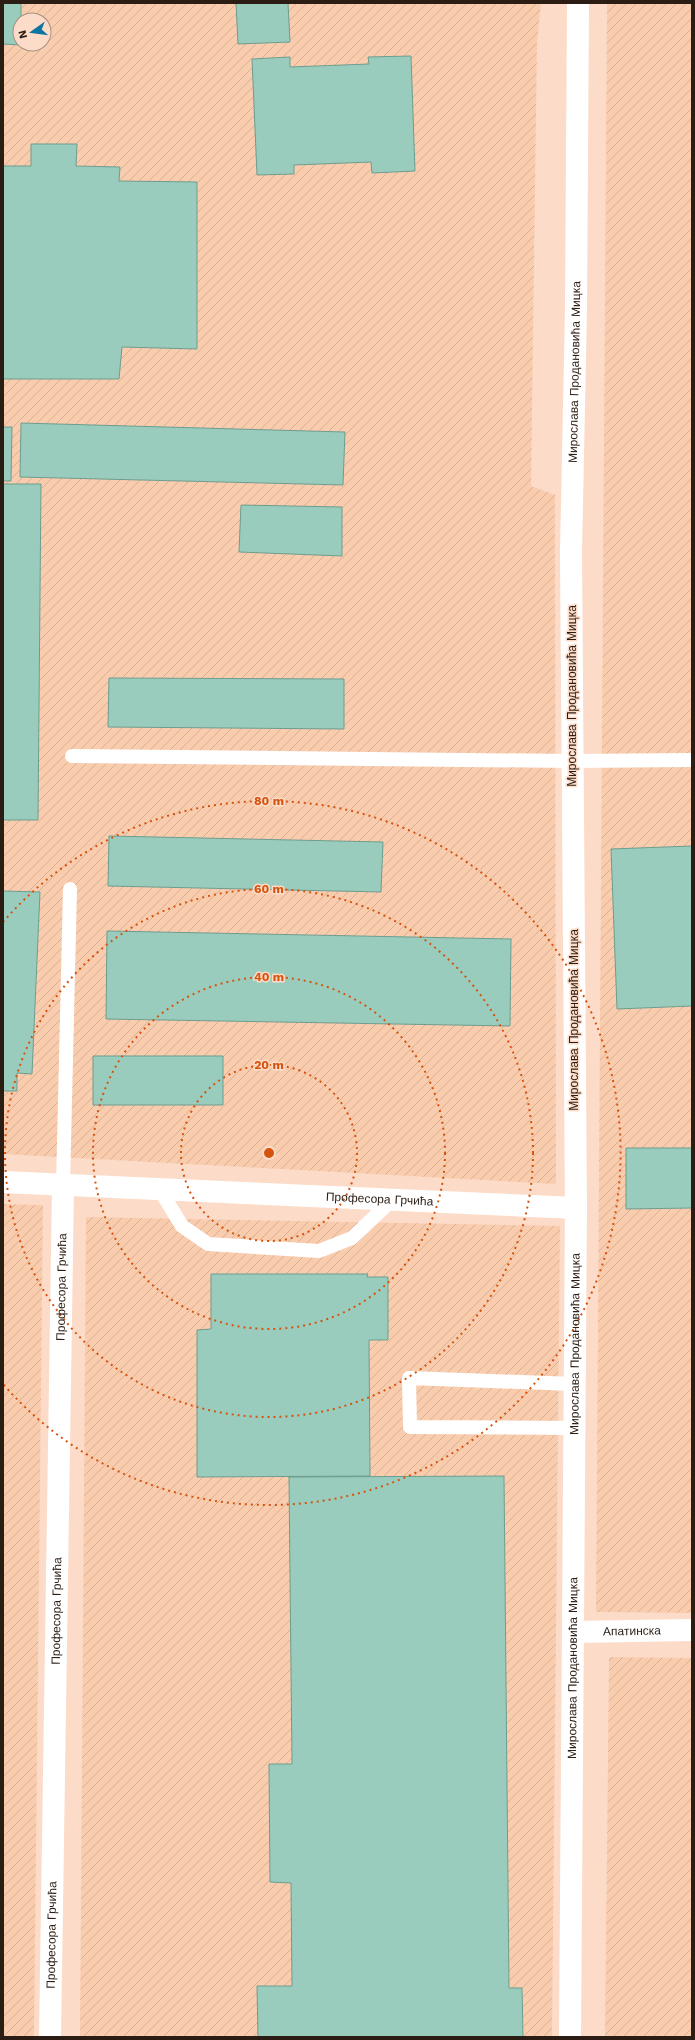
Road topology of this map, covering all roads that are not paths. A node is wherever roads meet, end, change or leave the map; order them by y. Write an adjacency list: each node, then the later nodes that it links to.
1 (578, 3): 4 (street, Мирослава Продановића Мицка)
2 (72, 756): 4 (lane)
3 (692, 760): 4 (lane)
4 (572, 761): 10 (street, Мирослава Продановића Мицка)
5 (70, 889): 7 (lane)
6 (3, 1182): 7 (street, Професора Грчића)
7 (63, 1186): 8 (street, Професора Грчића); 15 (street, Професора Грчића)
8 (160, 1190): 9 (street, Професора Грчића); 9 (lane)
9 (392, 1200): 10 (street, Професора Грчића)
10 (576, 1208): 11 (street, Мирослава Продановића Мицка)
11 (574, 1384): 12 (street, Мирослава Продановића Мицка); 12 (lane)
12 (574, 1428): 14 (street, Мирослава Продановића Мицка)
13 (692, 1630): 14 (street, Апатинска)
14 (573, 1632): 16 (street, Мирослава Продановића Мицка)
15 (50, 2037)
16 (570, 2037)

